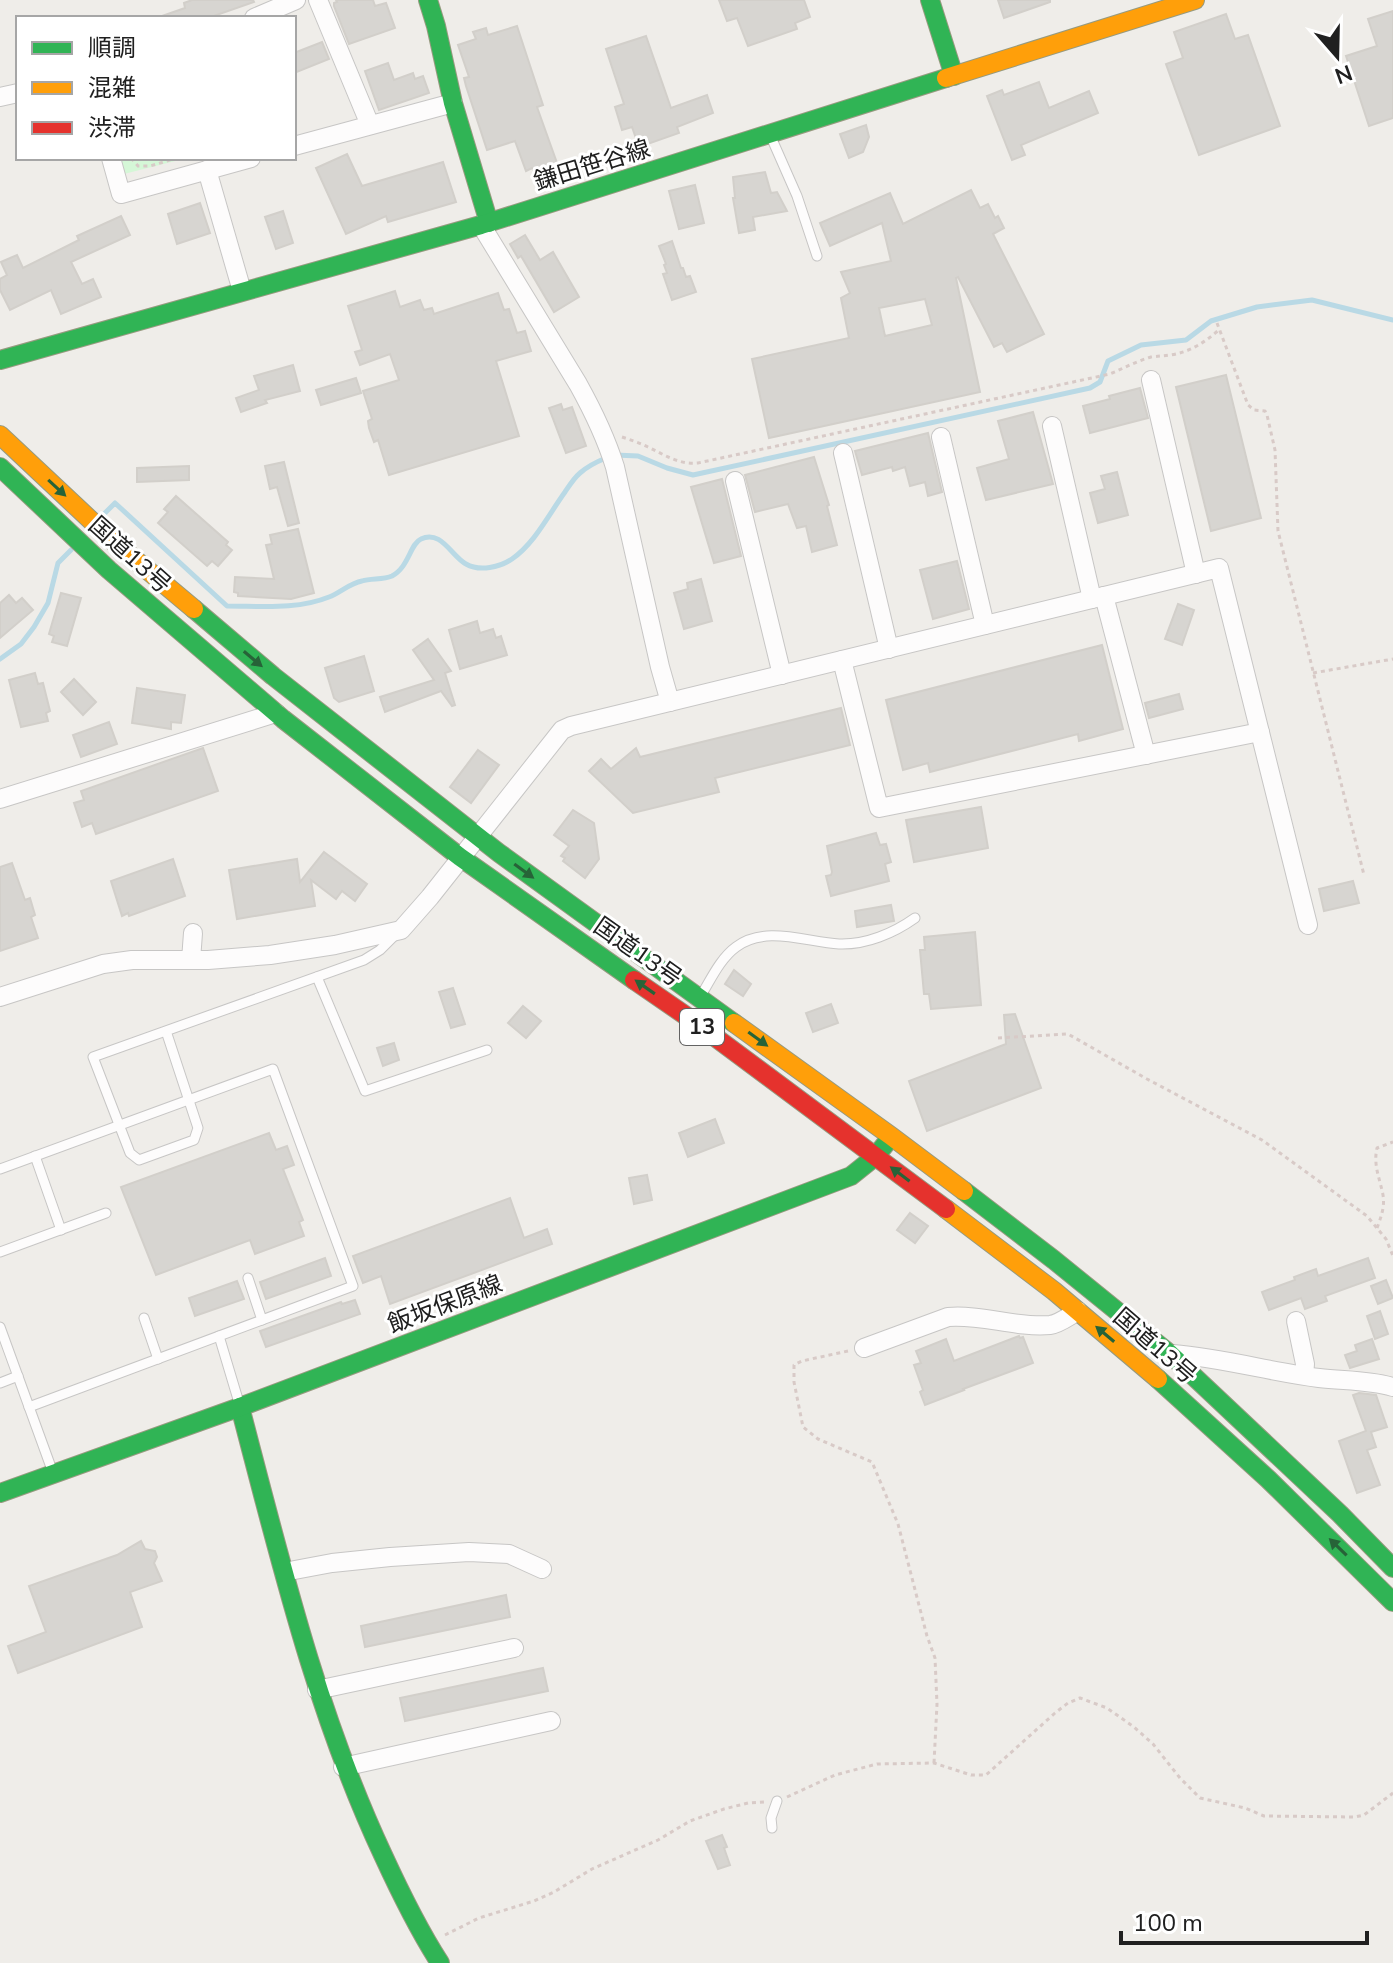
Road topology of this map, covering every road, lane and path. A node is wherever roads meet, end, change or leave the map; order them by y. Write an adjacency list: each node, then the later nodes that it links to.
1 (296, 0): 6 (street)
2 (318, 0): 9 (street)
3 (428, 0): 8 (main road)
4 (930, 0): 7 (main road)
5 (1195, 0): 7 (main road, 鎌田笹谷線)
6 (259, 16)
7 (954, 76): 10 (main road, 鎌田笹谷線)
8 (453, 103): 9 (street); 17 (main road)
9 (370, 125): 11 (street)
10 (769, 134): 17 (main road, 鎌田笹谷線); 18 (lane)
11 (296, 145)
12 (112, 160): 16 (street)
13 (133, 160): 14 (path)
14 (170, 160)
15 (244, 160): 16 (street)
16 (207, 170): 19 (street)
17 (485, 224): 19 (main road, 鎌田笹谷線); 27 (street)
18 (817, 256)
19 (242, 291): 22 (main road, 鎌田笹谷線)
20 (1217, 323): 21 (path)
21 (1220, 329): 27 (path); 37 (path)
22 (0, 360)
23 (1151, 380): 31 (street)
24 (1052, 426): 32 (street)
25 (0, 435): 44 (main road, 国道13号 / 13, one-way to 44)
26 (941, 437): 33 (street)
27 (605, 438): 39 (street)
28 (843, 453): 34 (street)
29 (0, 467): 40 (main road, 国道13号 / 13)
30 (735, 481): 38 (street)
31 (1196, 574): 32 (street); 41 (street)
32 (1098, 597): 33 (street); 42 (street)
33 (985, 625): 34 (street)
34 (889, 649): 36 (street)
35 (1393, 659): 37 (path)
36 (842, 660): 38 (street); 42 (street)
37 (1313, 673): 46 (path)
38 (782, 675): 39 (street)
39 (670, 702): 44 (street)
40 (276, 713): 43 (street); 45 (main road, 国道13号 / 13)
41 (1260, 732): 42 (street); 48 (street)
42 (1146, 755)
43 (0, 799)
44 (479, 837): 45 (street); 54 (main road, 国道13号 / 13, one-way to 54)
45 (460, 857): 49 (street); 63 (main road, 国道13号 / 13, one-way to 45)
46 (1364, 875)
47 (915, 918): 54 (lane)
48 (1308, 925)
49 (401, 930): 51 (street); 52 (lane)
50 (193, 933): 51 (street)
51 (191, 960): 53 (street)
52 (317, 977): 55 (lane); 57 (lane)
53 (0, 997)
54 (700, 997): 60 (main road, 国道13号 / 13, one-way to 60)
55 (166, 1031): 58 (lane); 59 (lane)
56 (998, 1038): 66 (path)
57 (487, 1050)
58 (189, 1099): 59 (lane); 59 (lane); 73 (lane)
59 (119, 1125): 62 (lane)
60 (891, 1136): 63 (main road, 飯坂保原線); 78 (main road, 国道13号 / 13)
61 (1393, 1142): 66 (path)
62 (35, 1156): 64 (lane); 67 (lane)
63 (876, 1156): 71 (main road, 国道13号 / 13, one-way to 63); 85 (main road, 飯坂保原線)
64 (0, 1169)
65 (106, 1213): 67 (lane)
66 (1377, 1228): 69 (path)
67 (61, 1230): 68 (lane)
68 (0, 1252)
69 (1393, 1256)
70 (248, 1278): 73 (lane)
71 (1078, 1311): 77 (street); 91 (main road, 国道13号 / 13, one-way to 71)
72 (144, 1318): 79 (lane)
73 (262, 1320): 76 (lane)
74 (1296, 1321): 80 (street)
75 (0, 1327): 81 (lane)
76 (219, 1336): 79 (lane); 85 (lane)
77 (864, 1348): 95 (path)
78 (1170, 1354): 80 (street); 88 (main road, 国道13号 / 13)
79 (158, 1359): 84 (lane)
80 (1304, 1375): 83 (street)
81 (18, 1376): 82 (lane); 84 (lane)
82 (0, 1383)
83 (1393, 1387)
84 (29, 1407): 86 (lane)
85 (240, 1407): 86 (main road, 飯坂保原線); 90 (main road)
86 (53, 1473): 87 (main road, 飯坂保原線)
87 (0, 1493)
88 (1391, 1564)
89 (542, 1569): 90 (street)
90 (284, 1572): 93 (main road)
91 (1393, 1602)
92 (514, 1648): 93 (street)
93 (317, 1690): 96 (main road)
94 (551, 1721): 96 (street)
95 (934, 1763): 97 (path); 98 (path)
96 (343, 1767): 100 (main road)
97 (1393, 1793)
98 (777, 1801): 99 (lane); 100 (path)
99 (772, 1828)
100 (429, 1944): 101 (main road)
101 (440, 1963)

